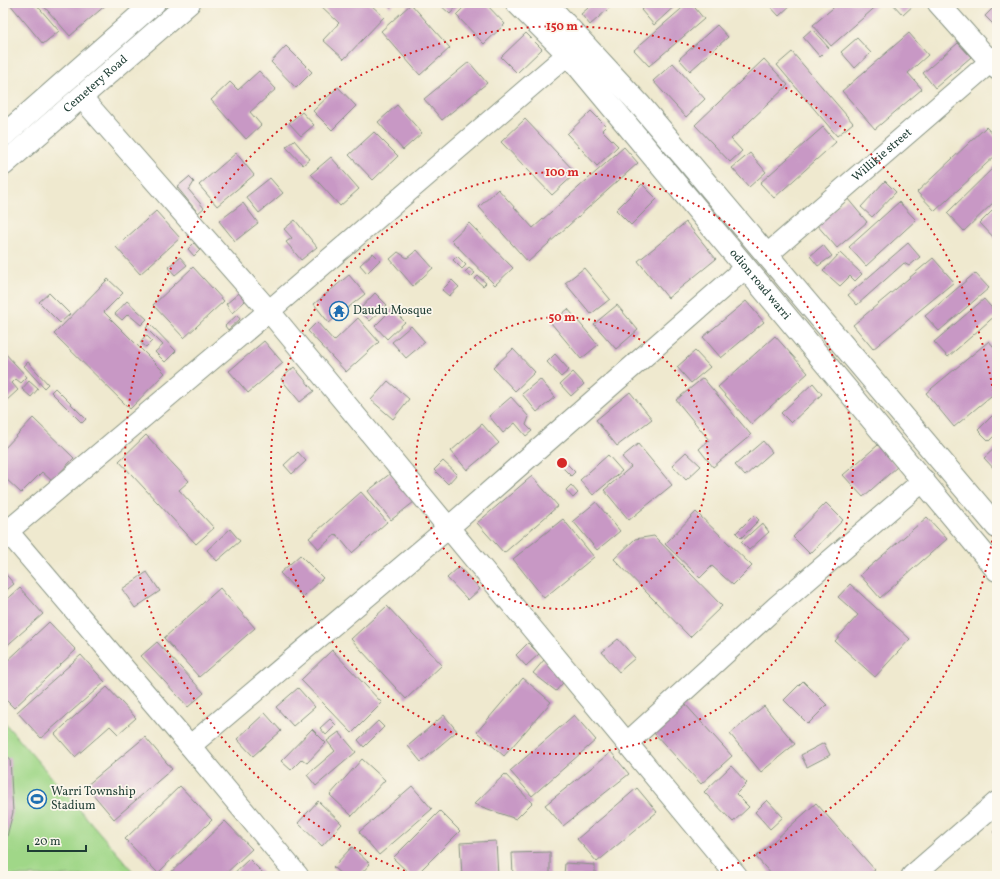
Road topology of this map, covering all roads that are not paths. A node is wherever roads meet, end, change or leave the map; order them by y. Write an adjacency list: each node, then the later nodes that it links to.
1 (154, 3): 9 (main road, Cemetery Road)
2 (189, 3): 8 (main road, Cemetery Road)
3 (517, 3): 6 (main road, odion road warri)
4 (546, 3): 11 (main road)
5 (938, 3): 7 (street)
6 (568, 54): 12 (main road, odion road warri); 13 (street)
7 (995, 63): 11 (street, Willikie street)
8 (82, 98): 10 (main road, Cemetery Road); 13 (street)
9 (3, 136)
10 (3, 165)
11 (768, 254): 15 (main road)
12 (745, 268): 14 (main road, odion road warri); 17 (street)
13 (269, 311): 16 (street); 17 (street)
14 (924, 480): 18 (main road, odion road warri); 19 (street)
15 (997, 527)
16 (5, 528): 20 (street)
17 (448, 528): 19 (street); 20 (street)
18 (997, 570)
19 (627, 743): 23 (street)
20 (190, 746): 22 (street)
21 (997, 802): 24 (street)
22 (298, 876)
23 (737, 876)
24 (912, 876)

